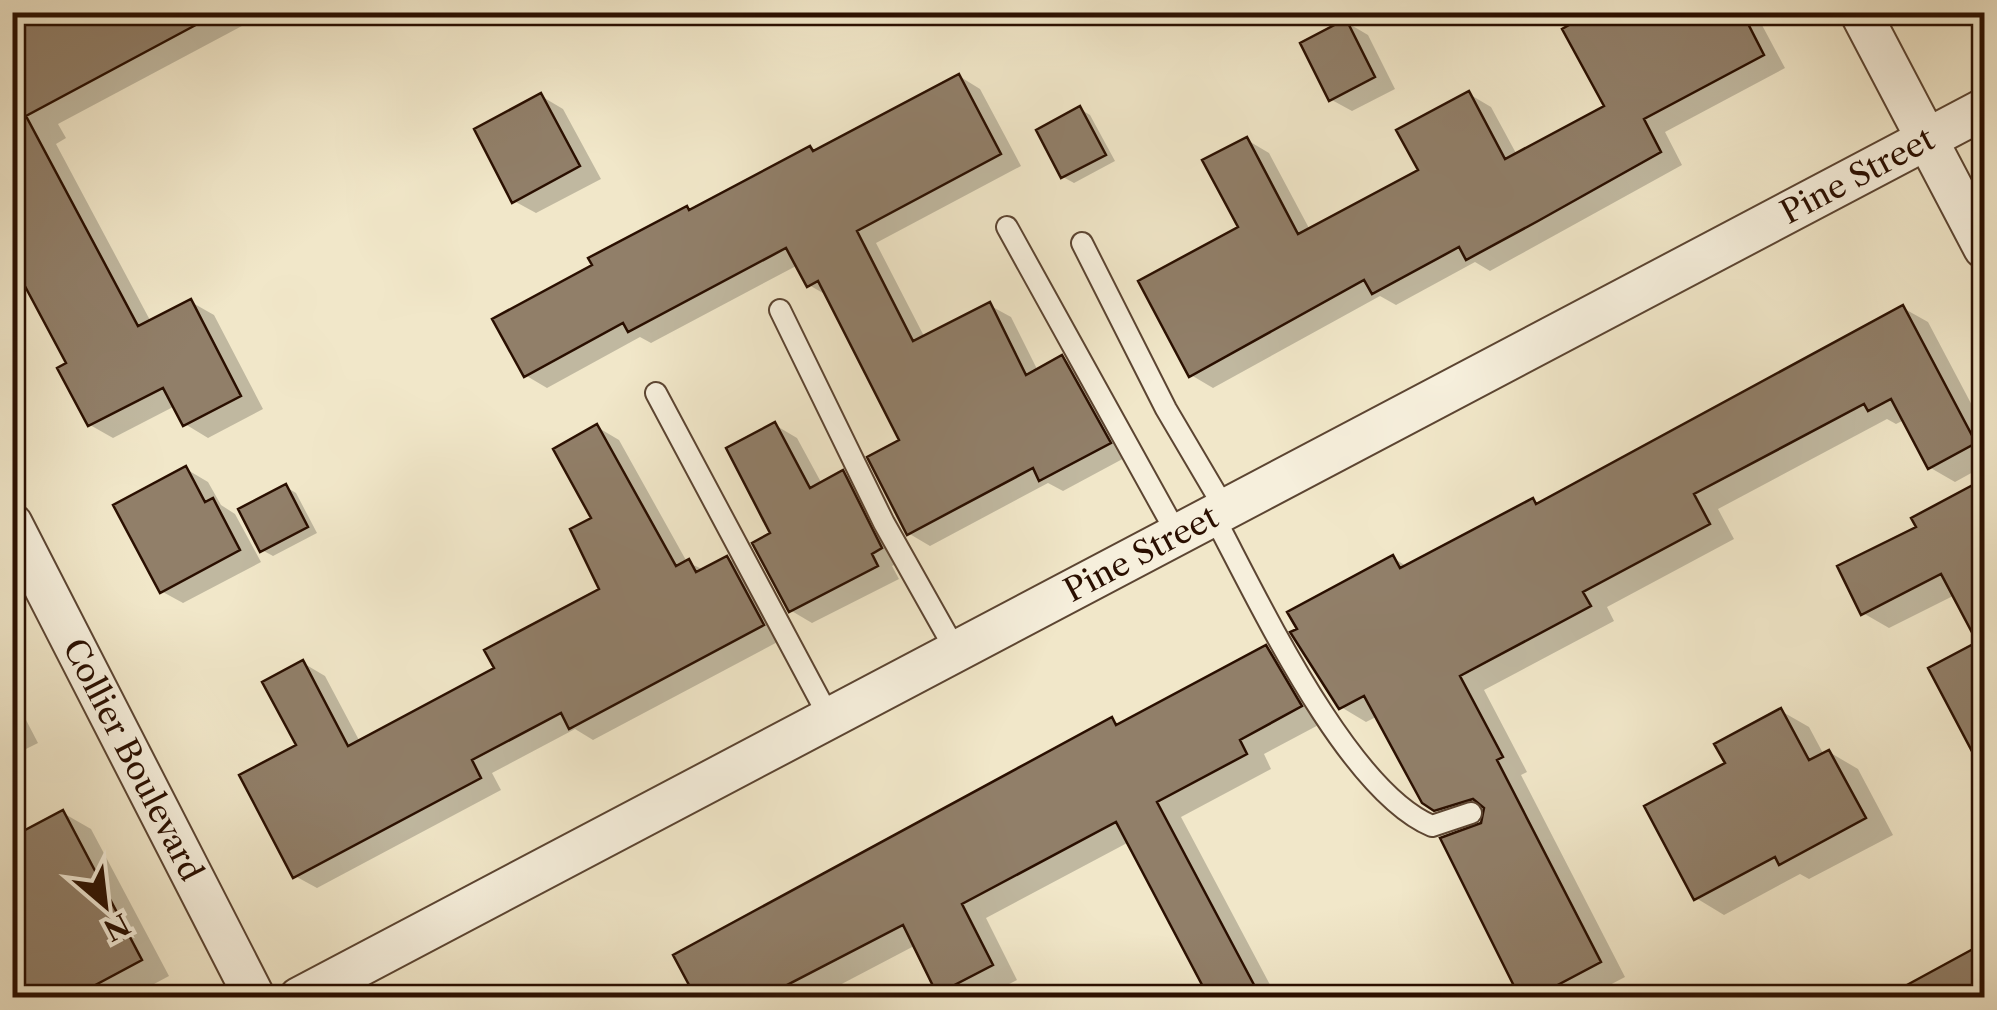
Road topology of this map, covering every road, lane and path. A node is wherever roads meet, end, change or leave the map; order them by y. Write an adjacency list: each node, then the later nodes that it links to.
1 (1860, 12): 3 (street)
2 (1984, 108): 3 (street, Pine Street)
3 (1927, 139): 6 (street); 9 (street, Pine Street)
4 (1007, 226): 11 (lane)
5 (1082, 243): 9 (lane)
6 (1984, 248)
7 (780, 310): 12 (lane)
8 (656, 393): 13 (lane)
9 (1219, 512): 11 (street, Pine Street); 14 (lane)
10 (12, 524): 15 (street, Collier Boulevard)
11 (1177, 534): 12 (street, Pine Street)
12 (956, 651): 13 (street, Pine Street)
13 (829, 717): 16 (street, Pine Street)
14 (1470, 813)
15 (255, 998)
16 (299, 998)

